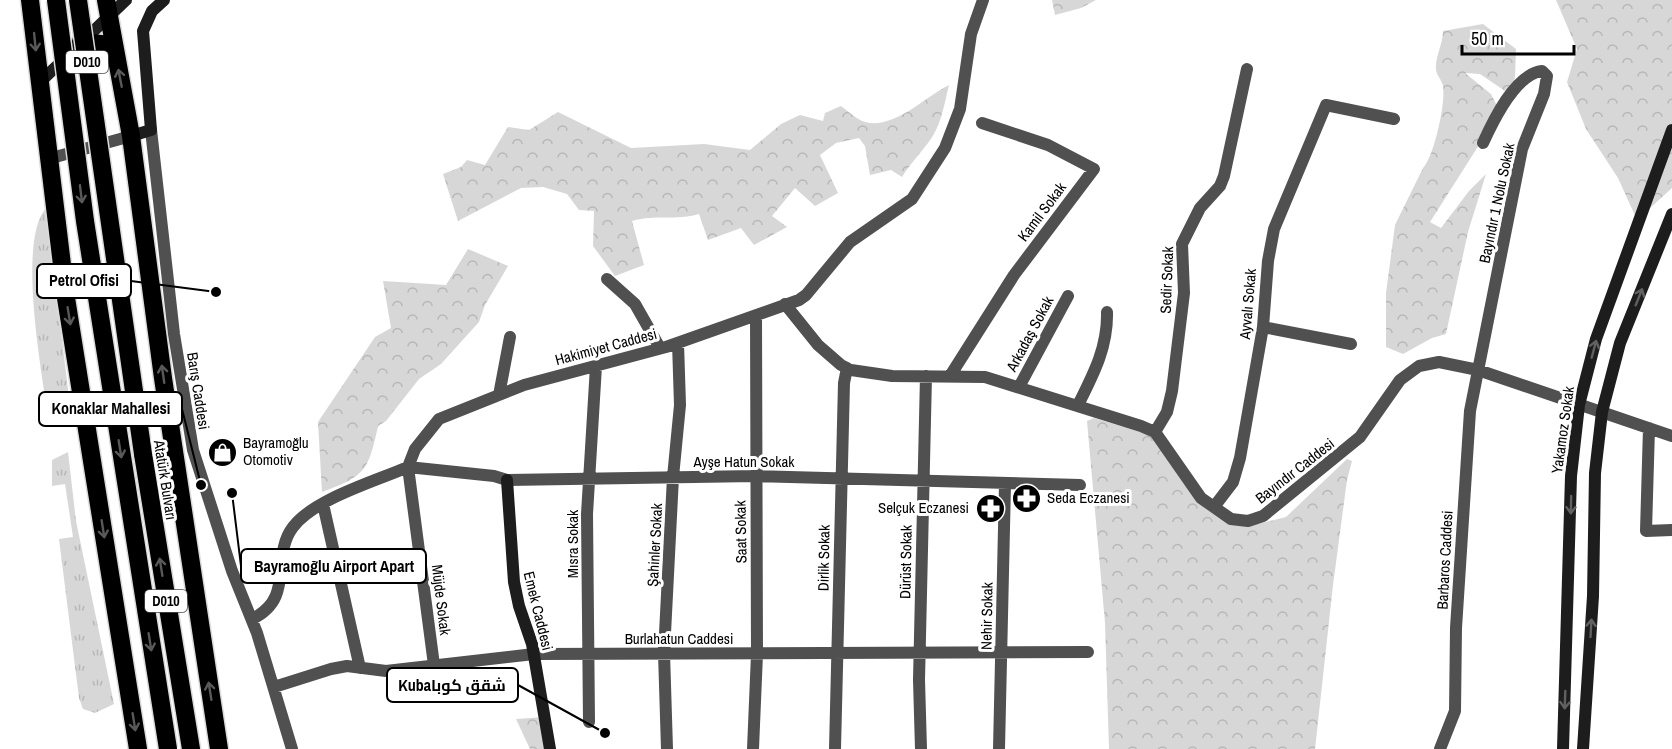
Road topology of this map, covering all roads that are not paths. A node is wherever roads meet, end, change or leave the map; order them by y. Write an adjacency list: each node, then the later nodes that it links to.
1 (30, 0): 11 (highway, one-way to 11)
2 (57, 0): 71 (highway, D010, one-way to 71, bridge)
3 (78, 0): 72 (highway, Atatürk Bulvarı / D010, one-way to 3, bridge)
4 (126, 0): 7 (main road)
5 (164, 0): 15 (main road)
6 (983, 0): 24 (street, Hakimiyet Caddesi)
7 (107, 8): 8 (main road); 9 (highway)
8 (81, 42): 9 (highway); 11 (main road)
9 (115, 54): 12 (highway, one-way to 9)
10 (1247, 69): 43 (street, Sedir Sokak)
11 (39, 83): 20 (highway)
12 (126, 110): 17 (highway); 19 (street)
13 (1394, 119): 27 (street, Ayvalı Sokak)
14 (982, 123): 36 (street, Kamil Sokak)
15 (151, 130): 17 (main road); 57 (street, Barış Caddesi)
16 (1672, 130): 40 (main road, Yakamoz Sokak, one-way to 16)
17 (131, 136): 19 (street); 73 (highway, one-way to 17)
18 (1483, 143): 34 (street, Bayındır 1 Nolu Sokak)
19 (100, 145): 20 (street)
20 (48, 159): 70 (highway, one-way to 70)
21 (1672, 214): 41 (main road, one-way to 21)
22 (607, 279): 31 (street)
23 (1068, 296): 37 (street, Arkadaş Sokak)
24 (785, 304): 26 (street, Hakimiyet Caddesi); 33 (street)
25 (1107, 312): 39 (street)
26 (756, 315): 29 (street, Hakimiyet Caddesi); 46 (street, Saat Sokak)
27 (1263, 327): 30 (street); 55 (street, Ayvalı Sokak)
28 (510, 337): 38 (street)
29 (678, 343): 31 (street, Hakimiyet Caddesi); 47 (street, Şahinler Sokak)
30 (1351, 344)
31 (660, 348): 32 (street, Hakimiyet Caddesi)
32 (596, 366): 38 (street, Hakimiyet Caddesi); 48 (street, Mısra Sokak)
33 (847, 368): 35 (street); 49 (street, Dirlik Sokak)
34 (1478, 370): 40 (street, Bayındır Caddesi); 55 (street, Bayındır Caddesi); 81 (street, Barbaros Caddesi)
35 (926, 376): 36 (street); 51 (street, Dürüst Sokak)
36 (950, 376): 37 (street)
37 (1019, 387): 39 (street)
38 (499, 395): 45 (street, Hakimiyet Caddesi)
39 (1078, 405): 43 (street)
40 (1579, 405): 41 (street, Bayındır Caddesi); 82 (main road, Yakamoz Sokak, one-way to 82)
41 (1602, 412): 42 (street, Bayındır Caddesi); 83 (main road, one-way to 41)
42 (1649, 428): 44 (street, Bayındır Caddesi); 56 (street)
43 (1155, 432): 55 (street, Bayındır Caddesi)
44 (1672, 436)
45 (408, 467): 50 (street, Ayşe Hatun Sokak); 54 (street); 66 (street, Müjde Sokak)
46 (755, 476): 47 (street, Ayşe Hatun Sokak); 49 (street, Ayşe Hatun Sokak); 63 (street, Saat Sokak)
47 (673, 477): 48 (street, Ayşe Hatun Sokak); 59 (street, Şahinler Sokak)
48 (589, 478): 50 (street, Ayşe Hatun Sokak); 62 (street, Mısra Sokak)
49 (843, 479): 51 (street, Ayşe Hatun Sokak); 64 (street, Dirlik Sokak)
50 (507, 480): 61 (main road, Emek Caddesi)
51 (924, 482): 52 (street, Ayşe Hatun Sokak); 65 (street, Dürüst Sokak)
52 (1005, 484): 53 (street, Ayşe Hatun Sokak); 60 (street, Nehir Sokak)
53 (1080, 485)
54 (323, 504): 57 (street); 67 (street)
55 (1214, 507)
56 (1672, 530)
57 (252, 619): 68 (street, Barış Caddesi)
58 (1088, 652): 60 (street, Burlahatun Caddesi)
59 (664, 653): 62 (street, Burlahatun Caddesi); 63 (street, Burlahatun Caddesi); 76 (street, Şahinler Sokak)
60 (1001, 653): 65 (street, Burlahatun Caddesi); 80 (street, Nehir Sokak)
61 (534, 654): 62 (street, Burlahatun Caddesi); 66 (street, Burlahatun Caddesi); 75 (main road, Emek Caddesi)
62 (589, 654): 69 (street, Mısra Sokak)
63 (757, 654): 64 (street, Burlahatun Caddesi); 77 (street, Saat Sokak)
64 (837, 654): 65 (street, Burlahatun Caddesi); 78 (street, Dirlik Sokak)
65 (919, 654): 79 (street, Dürüst Sokak)
66 (435, 665): 67 (street, Burlahatun Caddesi)
67 (360, 668): 68 (street, Burlahatun Caddesi)
68 (274, 687): 74 (street, Barış Caddesi)
69 (589, 722)
70 (138, 749)
71 (168, 749)
72 (191, 749)
73 (219, 749)
74 (292, 749)
75 (550, 749)
76 (667, 749)
77 (753, 749)
78 (835, 749)
79 (921, 749)
80 (999, 749)
81 (1440, 749)
82 (1563, 749)
83 (1583, 749)

